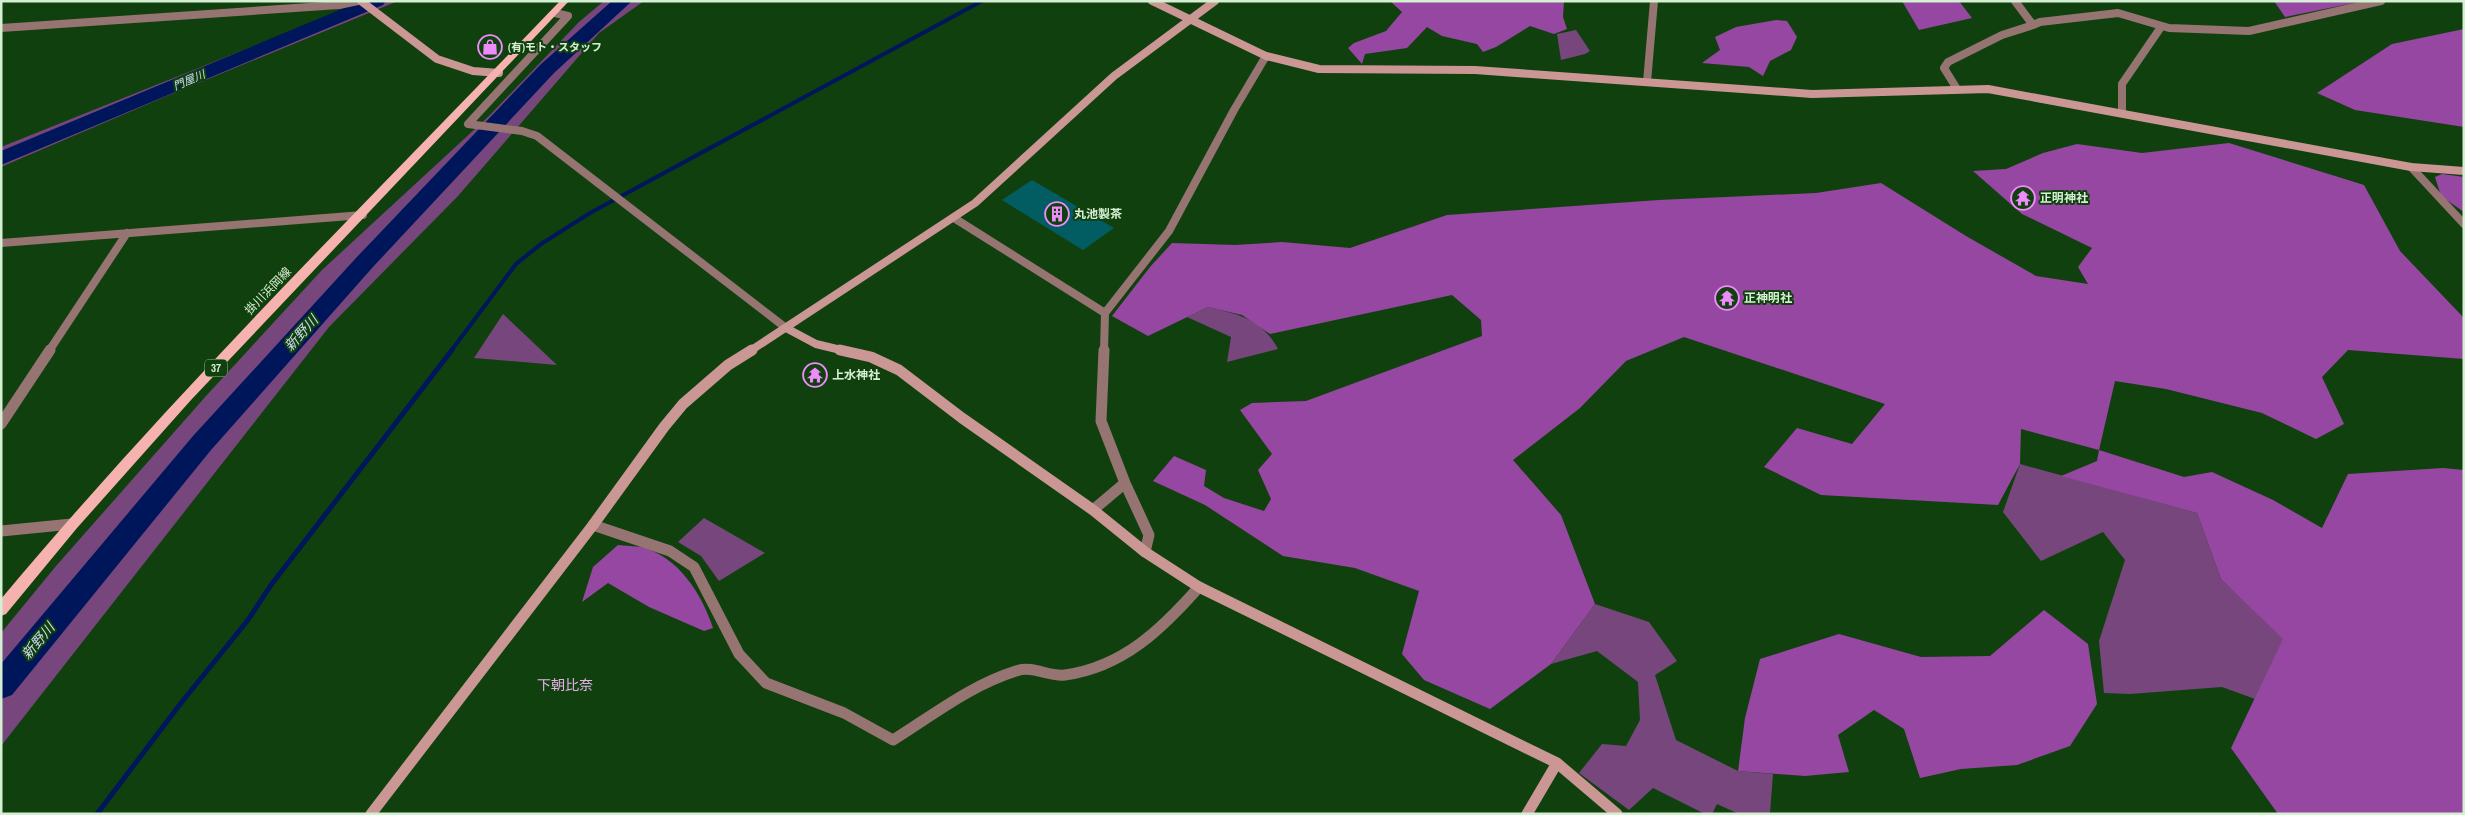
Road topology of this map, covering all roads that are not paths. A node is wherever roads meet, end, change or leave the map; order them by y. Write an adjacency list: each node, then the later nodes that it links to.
1 (360, 1): 12 (street); 14 (street)
2 (565, 1): 8 (main road, 掛川浜岡線 / 37)
3 (1152, 1): 9 (street)
4 (1215, 1): 9 (street)
5 (1654, 1): 15 (street)
6 (2014, 1): 10 (street)
7 (2381, 1): 11 (street)
8 (555, 13): 14 (main road, 掛川浜岡線 / 37); 26 (street)
9 (1189, 20): 13 (street); 21 (street)
10 (2033, 25): 11 (street); 16 (street)
11 (2161, 27): 17 (street)
12 (1, 28)
13 (1266, 56): 15 (street); 25 (street)
14 (499, 73): 20 (main road, 掛川浜岡線 / 37)
15 (1647, 82): 16 (street)
16 (1956, 89): 17 (street)
17 (2122, 112): 18 (street)
18 (2411, 167): 19 (street); 22 (street)
19 (2464, 171)
20 (363, 215): 23 (street); 30 (main road, 掛川浜岡線 / 37)
21 (954, 218): 25 (street); 26 (street)
22 (2464, 224)
23 (127, 232): 24 (street); 27 (street)
24 (1, 243)
25 (1105, 313): 28 (street)
26 (786, 328): 29 (street); 31 (street)
27 (1, 424)
28 (1125, 483): 29 (street); 33 (street)
29 (1093, 510): 33 (street)
30 (72, 524): 32 (street); 35 (main road, 掛川浜岡線 / 37)
31 (593, 525): 34 (street); 37 (street)
32 (1, 531)
33 (1145, 552): 34 (street)
34 (1199, 587): 36 (street)
35 (1, 610)
36 (1557, 764): 38 (street); 39 (street)
37 (371, 814)
38 (1527, 814)
39 (1617, 814)

